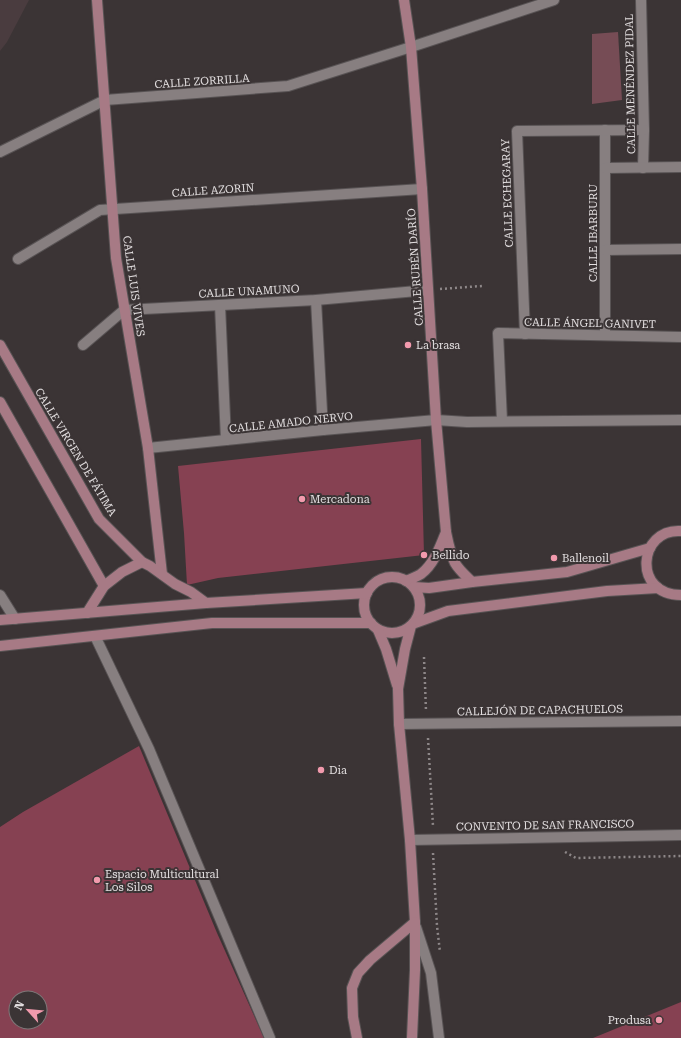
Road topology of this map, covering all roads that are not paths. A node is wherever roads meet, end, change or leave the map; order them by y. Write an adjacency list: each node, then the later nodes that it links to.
1 (97, 0): 6 (street, CALLE LUIS VIVES)
2 (404, 0): 5 (street, CALLE RUBÉN DARÍO)
3 (554, 0): 5 (street, CALLE ZORRILLA)
4 (641, 0): 8 (street, CALLE MENÉNDEZ PIDAL)
5 (412, 47): 6 (street, CALLE ZORRILLA); 13 (street, CALLE RUBÉN DARÍO)
6 (104, 100): 9 (street, CALLE ZORRILLA); 14 (street, CALLE LUIS VIVES)
7 (605, 130): 8 (street, CALLE ECHEGARAY); 11 (street, CALLE IBARBURU); 22 (street, CALLE ECHEGARAY)
8 (644, 130): 12 (street, CALLE MENÉNDEZ PIDAL)
9 (0, 152)
10 (681, 167): 12 (street)
11 (605, 168): 12 (street); 16 (street, CALLE IBARBURU)
12 (643, 168)
13 (422, 189): 14 (street, CALLE AZORIN); 18 (street, CALLE RUBÉN DARÍO)
14 (112, 209): 17 (street, CALLE AZORIN); 21 (street, CALLE LUIS VIVES)
15 (681, 249): 16 (street)
16 (605, 250): 23 (street, CALLE IBARBURU)
17 (18, 259)
18 (428, 290): 19 (street, CALLE UNAMUNO); 28 (street, CALLE RUBÉN DARÍO)
19 (316, 300): 20 (street, CALLE UNAMUNO); 31 (street)
20 (220, 305): 21 (street, CALLE UNAMUNO); 32 (street)
21 (124, 310): 26 (street); 33 (street, CALLE LUIS VIVES)
22 (525, 334): 23 (street, CALLE ÁNGEL GANIVET); 30 (street, CALLE ÁNGEL GANIVET)
23 (605, 336): 24 (street, CALLE ÁNGEL GANIVET)
24 (681, 337)
25 (0, 345): 37 (street, CALLE VIRGEN DE FÁTIMA)
26 (83, 345)
27 (0, 402): 41 (street)
28 (436, 420): 30 (street, CALLE AMADO NERVO); 31 (street, CALLE AMADO NERVO); 35 (street, CALLE RUBÉN DARÍO)
29 (681, 420): 30 (street, CALLE AMADO NERVO)
30 (502, 421)
31 (323, 430): 32 (street, CALLE AMADO NERVO)
32 (226, 440): 33 (street, CALLE AMADO NERVO)
33 (148, 448): 38 (street, CALLE LUIS VIVES)
34 (681, 531): 36 (street)
35 (446, 532): 39 (street, CALLE RUBÉN DARÍO); 40 (street)
36 (650, 548): 39 (street); 42 (street)
37 (142, 562): 38 (street, CALLE VIRGEN DE FÁTIMA); 41 (street)
38 (162, 574): 46 (street, CALLE VIRGEN DE FÁTIMA)
39 (472, 582): 40 (street)
40 (410, 584): 43 (street); 50 (street)
41 (104, 586): 47 (street)
42 (658, 588): 45 (street); 50 (street)
43 (367, 593): 46 (street); 51 (street)
44 (0, 595): 48 (street)
45 (681, 595)
46 (206, 603): 47 (street)
47 (87, 612): 48 (street)
48 (15, 619): 49 (street)
49 (0, 620)
50 (413, 625): 51 (street); 54 (street)
51 (374, 626): 52 (street); 54 (street)
52 (95, 636): 53 (street); 60 (street)
53 (0, 646)
54 (398, 689): 56 (street)
55 (681, 721): 56 (street, CALLEJÓN DE CAPACHUELOS)
56 (399, 724): 58 (street)
57 (681, 835): 58 (street, CONVENTO DE SAN FRANCISCO)
58 (410, 840): 59 (street)
59 (415, 922): 61 (street); 62 (street); 63 (street)
60 (270, 1038)
61 (357, 1038)
62 (412, 1038)
63 (439, 1038)

